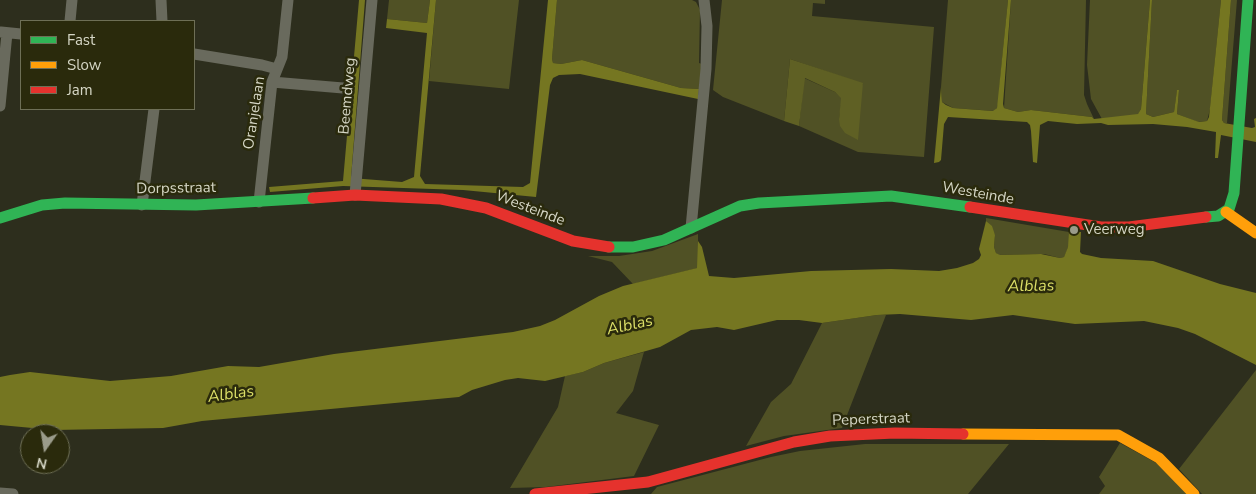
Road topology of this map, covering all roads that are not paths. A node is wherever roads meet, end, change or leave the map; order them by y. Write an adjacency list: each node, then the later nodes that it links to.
1 (72, 0): 7 (street)
2 (161, 0): 8 (street)
3 (288, 0): 12 (street, Oranjelaan)
4 (372, 0): 17 (street, Beemdweg)
5 (704, 0): 22 (street)
6 (1248, 0): 20 (street)
7 (70, 20)
8 (162, 20)
9 (4, 32): 10 (street); 15 (street)
10 (20, 34)
11 (195, 54): 12 (street)
12 (277, 69): 13 (street, Oranjelaan)
13 (272, 82): 14 (street); 18 (street, Oranjelaan)
14 (343, 88)
15 (0, 106)
16 (154, 110): 19 (street)
17 (355, 195): 18 (street, Dorpsstraat); 22 (street, Westeinde)
18 (259, 202): 19 (street, Dorpsstraat)
19 (142, 205): 21 (street, Dorpsstraat)
20 (1226, 212): 22 (street, Westeinde); 23 (street)
21 (0, 218)
22 (691, 228)
23 (1256, 233)
24 (0, 493): 25 (street)
25 (13, 494)
26 (535, 494): 27 (street, Peperstraat)
27 (1194, 494)

